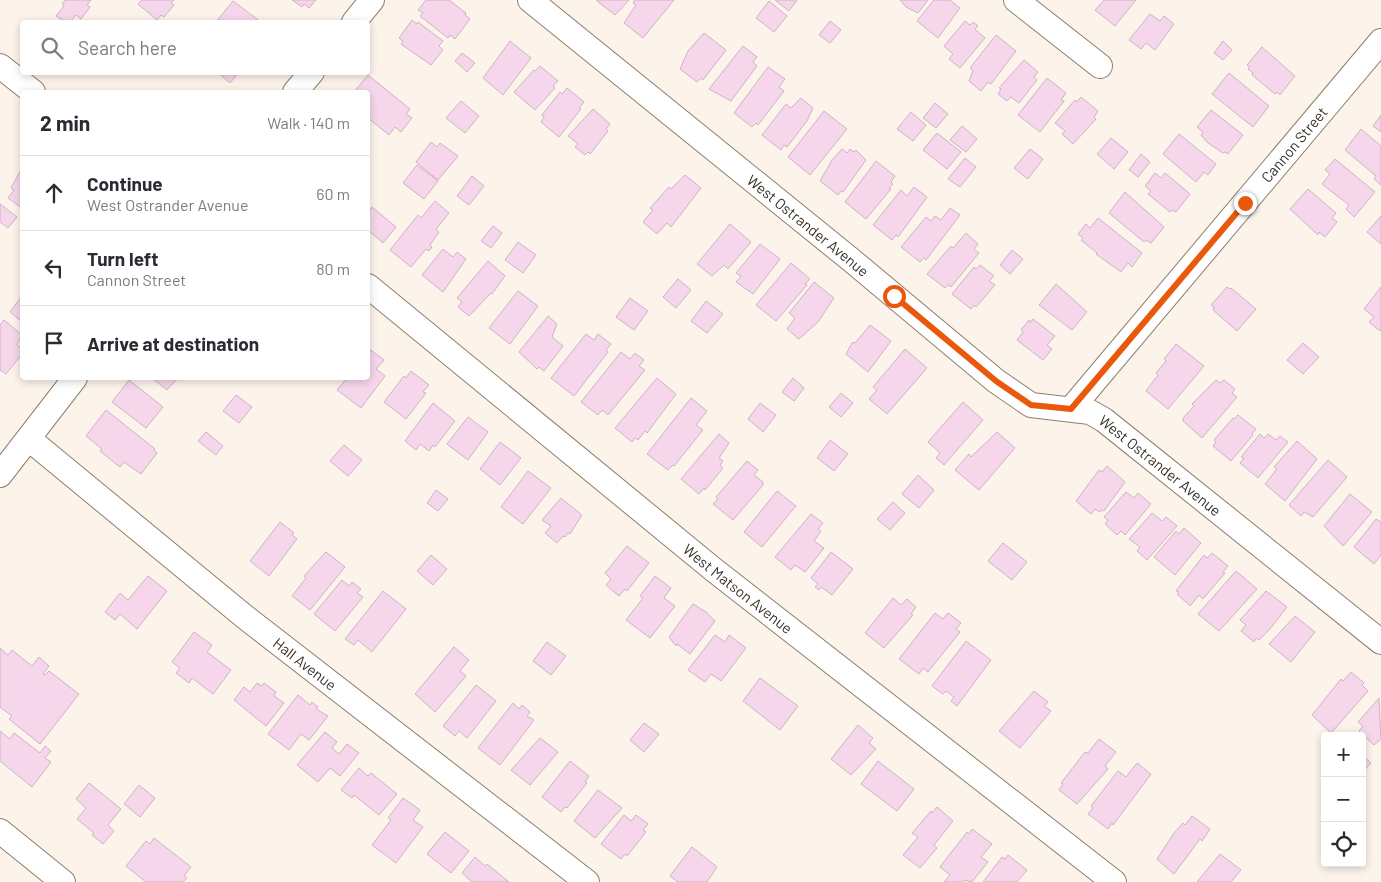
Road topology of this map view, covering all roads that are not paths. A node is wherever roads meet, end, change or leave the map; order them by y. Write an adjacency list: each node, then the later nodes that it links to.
1 (372, 0): 4 (street)
2 (530, 0): 13 (street, West Ostrander Avenue)
3 (1016, 0): 7 (street)
4 (356, 20)
5 (1381, 41): 13 (street, Cannon Street)
6 (0, 66): 9 (street)
7 (1100, 66)
8 (309, 75): 10 (street)
9 (30, 90)
10 (297, 90)
11 (370, 288): 20 (street, West Matson Avenue)
12 (73, 380): 14 (street)
13 (1071, 409): 16 (street, West Ostrander Avenue)
14 (29, 439): 15 (street); 19 (street, Hall Avenue)
15 (0, 475)
16 (1381, 642)
17 (0, 831): 18 (street)
18 (63, 882)
19 (586, 882)
20 (1114, 882)

